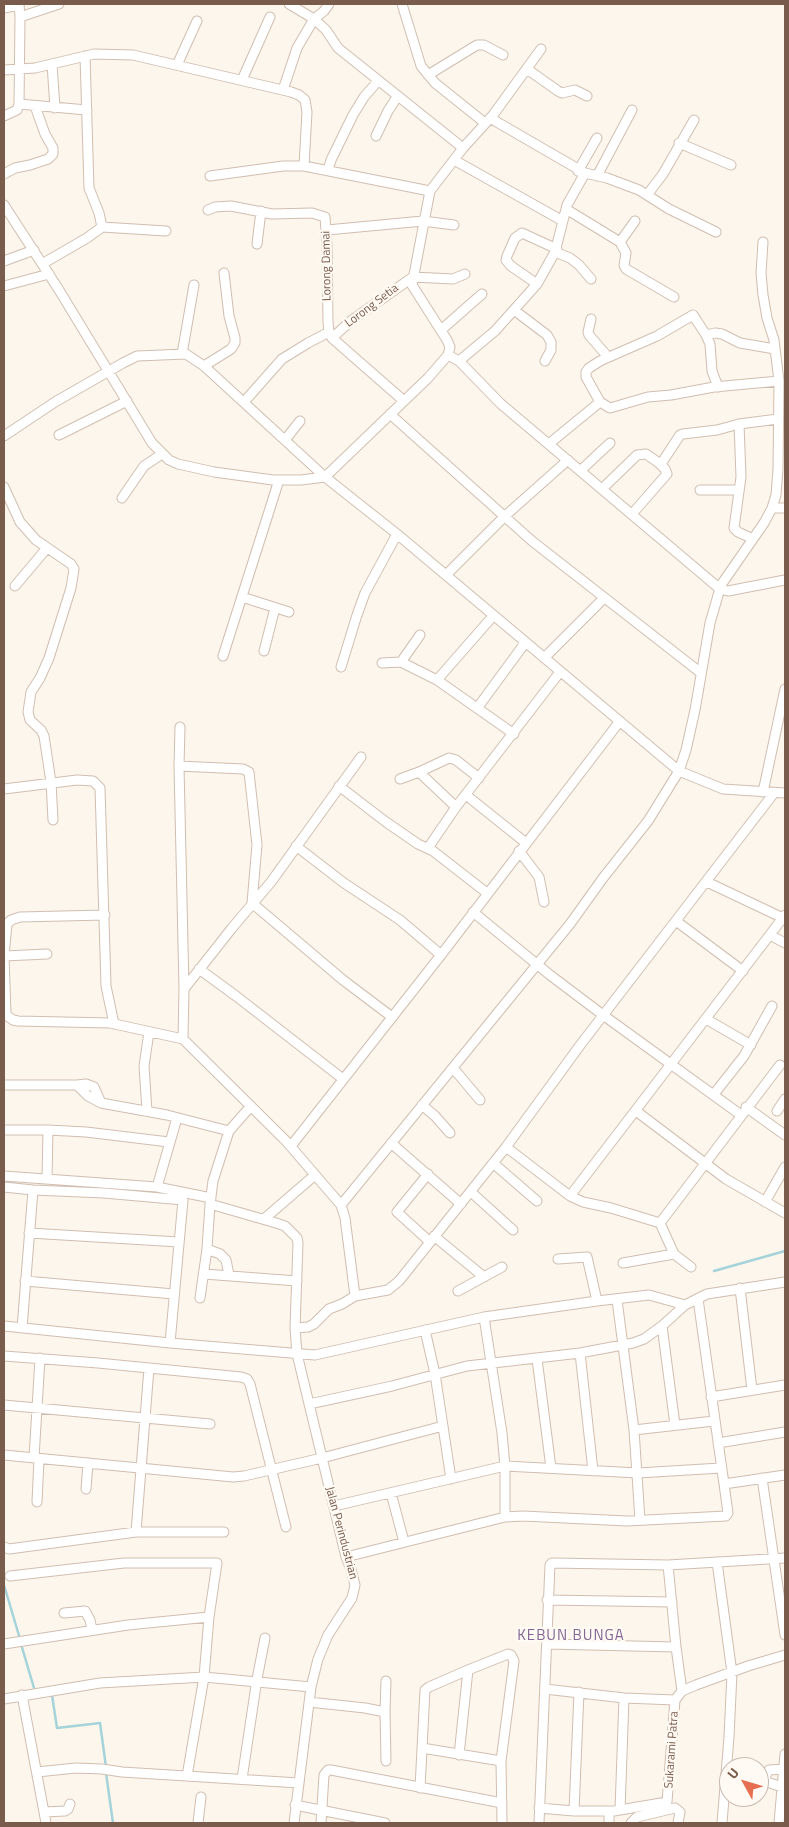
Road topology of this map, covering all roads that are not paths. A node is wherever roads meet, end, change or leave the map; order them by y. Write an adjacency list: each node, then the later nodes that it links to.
1 (59, 4): 7 (street)
2 (289, 4): 9 (street)
3 (329, 4): 9 (street)
4 (402, 4): 19 (street)
5 (19, 5): 6 (street); 7 (street)
6 (4, 8)
7 (20, 17): 18 (street)
8 (270, 17): 20 (street)
9 (314, 19): 21 (street); 22 (street)
10 (197, 21): 15 (street)
11 (542, 49): 16 (street)
12 (503, 55): 19 (street)
13 (85, 56): 14 (street); 15 (street); 28 (street)
14 (52, 64): 18 (street); 27 (street)
15 (177, 65): 20 (street)
16 (527, 69): 24 (street); 32 (street)
17 (4, 70): 18 (street)
18 (20, 70): 25 (street)
19 (428, 75): 32 (street)
20 (242, 80): 22 (street)
21 (378, 81): 23 (street); 40 (street)
22 (283, 90): 39 (street)
23 (398, 96): 33 (street); 36 (street)
24 (587, 96)
25 (18, 104): 26 (street); 30 (street)
26 (36, 106): 27 (street); 42 (street)
27 (55, 108): 28 (street)
28 (87, 110): 55 (street)
29 (632, 110): 44 (street)
30 (4, 116)
31 (694, 120): 35 (street)
32 (487, 121): 36 (street); 41 (street)
33 (376, 136)
34 (597, 138): 41 (street)
35 (679, 143): 38 (street); 46 (street)
36 (463, 148): 37 (street)
37 (454, 160): 45 (street); 52 (street)
38 (731, 165)
39 (304, 166): 40 (street); 43 (street)
40 (328, 170): 45 (street)
41 (582, 172): 44 (street); 48 (street)
42 (4, 174)
43 (210, 176)
44 (597, 176): 46 (street)
45 (430, 190): 51 (street)
46 (646, 195): 58 (street)
47 (4, 204): 62 (street)
48 (566, 209): 52 (street); 59 (street)
49 (208, 210): 50 (street, Lorong Damai)
50 (261, 211): 56 (street, Lorong Damai); 61 (street)
51 (423, 221): 54 (street); 56 (street); 69 (street)
52 (563, 221): 63 (street)
53 (635, 221): 59 (street)
54 (454, 225)
55 (102, 227): 57 (street); 65 (street)
56 (327, 230): 79 (street, Lorong Damai)
57 (166, 231)
58 (716, 232)
59 (620, 242): 75 (street)
60 (762, 242): 81 (street)
61 (257, 244)
62 (34, 250): 64 (street); 65 (street)
63 (556, 250): 70 (street); 71 (street); 71 (street)
64 (4, 261)
65 (42, 264): 67 (street)
66 (224, 273): 87 (street)
67 (49, 274): 73 (street); 88 (street)
68 (465, 274): 69 (street)
69 (413, 277): 78 (street); 79 (street, Lorong Setia)
70 (591, 279)
71 (537, 284): 76 (street)
72 (194, 285): 82 (street)
73 (4, 286)
74 (482, 294): 78 (street)
75 (674, 297)
76 (514, 310): 85 (street); 86 (street)
77 (591, 319): 84 (street)
78 (441, 330): 83 (street)
79 (331, 335): 92 (street); 93 (street, Lorong Setia)
80 (706, 335): 81 (street); 84 (street); 90 (street)
81 (775, 349): 89 (street)
82 (182, 354): 87 (street); 88 (street)
83 (448, 355): 85 (street); 92 (street)
84 (608, 357): 94 (street)
85 (459, 361): 103 (street)
86 (545, 361)
87 (204, 366): 93 (street)
88 (109, 372): 91 (street); 101 (street)
89 (779, 381): 90 (street); 96 (street)
90 (718, 387): 94 (street)
91 (127, 401): 100 (street); 105 (street)
92 (404, 401): 95 (street)
93 (244, 402): 102 (street)
94 (600, 402): 103 (street)
95 (390, 414): 110 (street); 120 (street)
96 (778, 419): 98 (street); 99 (street)
97 (300, 421): 102 (street)
98 (738, 424): 107 (street); 115 (street)
99 (782, 432): 109 (street)
100 (59, 435)
101 (4, 436)
102 (285, 440): 110 (street)
103 (550, 443): 106 (street)
104 (610, 443): 108 (street)
105 (162, 454): 111 (street); 116 (street)
106 (568, 460): 108 (street); 120 (street)
107 (661, 464): 113 (street); 119 (street)
108 (580, 471): 113 (street)
109 (782, 476): 117 (street)
110 (325, 477): 111 (street); 121 (street)
111 (279, 480): 128 (street)
112 (4, 487): 123 (street)
113 (602, 489): 119 (street)
114 (700, 490): 115 (street)
115 (739, 490): 122 (street)
116 (122, 498)
117 (772, 508): 118 (street); 122 (street)
118 (785, 508)
119 (632, 514): 127 (street)
120 (505, 516): 124 (street); 129 (street)
121 (397, 534): 124 (street); 140 (street)
122 (753, 539): 127 (street)
123 (47, 548): 126 (street); 155 (street)
124 (446, 575): 132 (street)
125 (785, 580): 127 (street)
126 (15, 586)
127 (720, 589): 142 (street)
128 (242, 597): 130 (street); 136 (street)
129 (604, 598): 137 (street); 142 (street)
130 (276, 608): 131 (street); 135 (street)
131 (289, 612)
132 (493, 616): 134 (street); 143 (street)
133 (420, 635): 139 (street)
134 (526, 643): 137 (street); 145 (street)
135 (264, 651)
136 (222, 656)
137 (544, 658): 141 (street)
138 (382, 662): 139 (street)
139 (401, 662): 143 (street)
140 (341, 667)
141 (560, 672): 146 (street); 148 (street)
142 (700, 673): 151 (street)
143 (438, 680): 145 (street)
144 (785, 689): 158 (street)
145 (478, 707): 148 (street)
146 (620, 721): 151 (street); 164 (street)
147 (180, 726): 150 (street)
148 (514, 734): 153 (street)
149 (360, 757): 156 (street)
150 (179, 766): 171 (street); 184 (street)
151 (678, 771): 158 (street); 181 (street)
152 (419, 772): 153 (street); 154 (street); 162 (street)
153 (479, 778): 161 (street)
154 (400, 779)
155 (51, 782): 157 (street); 163 (street); 173 (street)
156 (339, 786): 165 (street); 166 (street)
157 (4, 789)
158 (763, 792): 159 (street)
159 (774, 793): 160 (street); 168 (street)
160 (785, 793)
161 (466, 795): 162 (street); 164 (street)
162 (456, 807): 166 (street)
163 (53, 820)
164 (526, 842): 167 (street)
165 (296, 846): 171 (street); 179 (street)
166 (428, 848): 169 (street)
167 (519, 851): 169 (street); 170 (street)
168 (706, 882): 174 (street); 175 (street)
169 (487, 893): 172 (street)
170 (544, 902)
171 (252, 903): 182 (street); 188 (street)
172 (474, 912): 179 (street); 181 (street)
173 (105, 915): 180 (street); 190 (street)
174 (784, 917): 176 (street)
175 (676, 921): 183 (street); 187 (street)
176 (770, 935): 177 (street); 183 (street)
177 (785, 944)
178 (47, 954): 180 (street)
179 (441, 955): 188 (street)
180 (4, 956): 185 (street)
181 (538, 965): 187 (street); 196 (street)
182 (199, 969): 184 (street); 197 (street)
183 (743, 971): 189 (street)
184 (184, 988): 192 (street)
185 (4, 999): 190 (street)
186 (772, 1006): 193 (street)
187 (603, 1015): 194 (street); 218 (street)
188 (392, 1017): 197 (street)
189 (706, 1019): 193 (street); 194 (street)
190 (114, 1024): 191 (street)
191 (149, 1032): 192 (street); 207 (street)
192 (184, 1040): 203 (street)
193 (751, 1045): 199 (street)
194 (672, 1064): 199 (street); 205 (street)
195 (780, 1064): 204 (street)
196 (453, 1068): 201 (street); 202 (street)
197 (343, 1079): 217 (street)
198 (4, 1085): 207 (street)
199 (714, 1094): 208 (street)
200 (785, 1099): 206 (street)
201 (480, 1100)
202 (422, 1105): 213 (street); 216 (street)
203 (251, 1106): 212 (street); 217 (street)
204 (746, 1107): 208 (street); 214 (street)
205 (636, 1111): 220 (street); 231 (street)
206 (777, 1111)
207 (147, 1112): 209 (street)
208 (740, 1115): 220 (street)
209 (177, 1118): 212 (street); 215 (street)
210 (4, 1130): 211 (street)
211 (48, 1130): 215 (street); 225 (street)
212 (229, 1131): 232 (street)
213 (450, 1133)
214 (785, 1135)
215 (170, 1142): 227 (street)
216 (391, 1143): 222 (street); 236 (street)
217 (291, 1146): 223 (street)
218 (506, 1147): 219 (street); 231 (street)
219 (493, 1163): 229 (street); 233 (street)
220 (706, 1163): 234 (street); 239 (street)
221 (785, 1167): 234 (street)
222 (428, 1174): 235 (street); 242 (street)
223 (315, 1175): 236 (street); 238 (street)
224 (4, 1176): 225 (street)
225 (47, 1179): 227 (street)
226 (4, 1187): 228 (street)
227 (157, 1187): 230 (street)
228 (33, 1190): 230 (street); 241 (street)
229 (471, 1192): 235 (street); 240 (street)
230 (182, 1196): 232 (street, Jalan Perindustrian); 243 (street)
231 (570, 1196): 239 (street)
232 (210, 1201): 238 (street, Jalan Perindustrian); 244 (street)
233 (537, 1201)
234 (765, 1202): 237 (street)
235 (461, 1204): 242 (street)
236 (341, 1205): 259 (street)
237 (785, 1213)
238 (264, 1219): 254 (street, Jalan Perindustrian)
239 (660, 1223): 245 (street)
240 (514, 1230)
241 (29, 1233): 243 (street); 253 (street)
242 (432, 1239): 252 (street); 259 (street)
243 (179, 1242): 258 (street)
244 (207, 1249): 250 (street); 251 (street)
245 (674, 1254): 247 (street); 249 (street)
246 (558, 1259): 263 (street)
247 (623, 1263)
248 (502, 1267): 252 (street)
249 (690, 1267)
250 (204, 1274): 251 (street); 260 (street)
251 (229, 1275): 254 (street)
252 (484, 1277): 257 (street)
253 (25, 1281): 258 (street); 268 (street)
254 (298, 1281): 269 (street, Jalan Perindustrian)
255 (785, 1282): 256 (street)
256 (740, 1288): 261 (street); 282 (street)
257 (458, 1291)
258 (174, 1294): 271 (street)
259 (355, 1296): 269 (street)
260 (200, 1298)
261 (698, 1299): 264 (street); 283 (street)
262 (617, 1300): 263 (street); 264 (street); 272 (street)
263 (597, 1301): 265 (street)
264 (685, 1305): 267 (street)
265 (484, 1317): 270 (street); 278 (street)
266 (4, 1326): 268 (street)
267 (662, 1326): 272 (street); 290 (street)
268 (22, 1328): 271 (street)
269 (295, 1328): 274 (street, Jalan Perindustrian)
270 (425, 1330): 274 (street); 280 (street)
271 (170, 1344): 274 (street)
272 (624, 1345): 273 (street); 292 (street)
273 (580, 1353): 277 (street); 304 (street)
274 (297, 1354): 284 (street, Jalan Perindustrian)
275 (4, 1356): 276 (street)
276 (40, 1358): 279 (street); 286 (street)
277 (537, 1359): 278 (street); 301 (street)
278 (491, 1363): 280 (street); 299 (street)
279 (149, 1368): 287 (street); 303 (street)
280 (435, 1374): 284 (street); 291 (street)
281 (785, 1386): 282 (street)
282 (752, 1390): 283 (street)
283 (711, 1397): 288 (street)
284 (308, 1404): 297 (street, Jalan Perindustrian)
285 (4, 1405): 286 (street)
286 (37, 1408): 287 (street); 296 (street)
287 (144, 1417): 289 (street); 300 (street)
288 (714, 1421): 290 (street); 294 (street)
289 (210, 1424)
290 (675, 1425): 292 (street)
291 (443, 1426): 297 (street); 308 (street)
292 (634, 1430): 305 (street)
293 (785, 1432): 294 (street)
294 (718, 1443): 302 (street)
295 (4, 1456): 296 (street)
296 (37, 1458): 298 (street); 312 (street)
297 (322, 1458): 303 (street); 313 (street, Jalan Perindustrian)
298 (88, 1463): 300 (street); 310 (street)
299 (505, 1466): 301 (street); 308 (street); 314 (street)
300 (140, 1468): 303 (street); 317 (street)
301 (551, 1468): 304 (street)
302 (721, 1468): 305 (street); 309 (street)
303 (273, 1470): 316 (street)
304 (592, 1470): 305 (street)
305 (638, 1473): 315 (street)
306 (785, 1475): 307 (street)
307 (762, 1478): 309 (street); 323 (street)
308 (451, 1479): 311 (street)
309 (724, 1484): 315 (street)
310 (86, 1489)
311 (391, 1493): 313 (street); 319 (street)
312 (36, 1502)
313 (334, 1506): 321 (street, Jalan Perindustrian)
314 (505, 1517): 315 (street); 319 (street)
315 (640, 1520)
316 (286, 1527)
317 (136, 1532): 318 (street); 320 (street)
318 (224, 1532)
319 (404, 1542): 321 (street)
320 (4, 1547)
321 (346, 1557): 343 (street, Jalan Perindustrian)
322 (785, 1558): 323 (street)
323 (774, 1560): 324 (street); 332 (street)
324 (717, 1562): 325 (street); 339 (street)
325 (668, 1565): 327 (street); 328 (street)
326 (10, 1576): 330 (street)
327 (547, 1600): 328 (street); 335 (street)
328 (672, 1602): 336 (street)
329 (64, 1613): 331 (street)
330 (209, 1618): 331 (street); 340 (street)
331 (92, 1630): 334 (street)
332 (785, 1635)
333 (265, 1638): 341 (street)
334 (4, 1644)
335 (547, 1644): 336 (street); 344 (street)
336 (676, 1647): 345 (street)
337 (785, 1656): 339 (street)
338 (468, 1670): 353 (street); 355 (street); 357 (street)
339 (732, 1673): 345 (street); 386 (street)
340 (204, 1677): 341 (street); 347 (street); 360 (street)
341 (257, 1682): 343 (street); 361 (street)
342 (386, 1682): 352 (street)
343 (311, 1687): 351 (street, Jalan Perindustrian)
344 (545, 1689): 346 (street); 370 (street)
345 (682, 1691): 350 (street)
346 (579, 1692): 348 (street); 373 (street)
347 (22, 1696): 349 (street); 359 (street)
348 (624, 1698): 350 (street); 372 (street)
349 (4, 1699)
350 (675, 1700): 372 (street, Sukarami Patra)
351 (309, 1702): 352 (street); 362 (street, Jalan Perindustrian)
352 (385, 1712): 356 (street)
353 (422, 1748): 355 (street); 364 (street)
354 (785, 1754): 358 (street)
355 (459, 1755): 357 (street)
356 (386, 1760)
357 (501, 1762): 367 (street)
358 (784, 1769): 363 (street); 363 (street)
359 (37, 1772): 360 (street); 375 (street)
360 (187, 1776): 361 (street)
361 (242, 1779): 362 (street)
362 (299, 1783): 369 (street, Jalan Perindustrian)
363 (782, 1787): 366 (street)
364 (420, 1788): 367 (street); 371 (street)
365 (201, 1797): 377 (street)
366 (783, 1797): 387 (street)
367 (502, 1803): 381 (street)
368 (70, 1804): 375 (street)
369 (296, 1805): 371 (street); 378 (street, Jalan Perindustrian)
370 (539, 1808): 373 (street); 382 (street)
371 (322, 1810): 379 (street); 380 (street)
372 (620, 1810): 374 (street)
373 (574, 1811): 374 (street)
374 (609, 1811): 383 (street)
375 (44, 1812): 376 (street)
376 (46, 1823)
377 (198, 1823)
378 (294, 1823)
379 (320, 1823)
380 (385, 1823)
381 (502, 1823)
382 (539, 1823)
383 (609, 1823)
384 (631, 1823): 385 (street)
385 (678, 1823)
386 (722, 1823)
387 (779, 1823)

